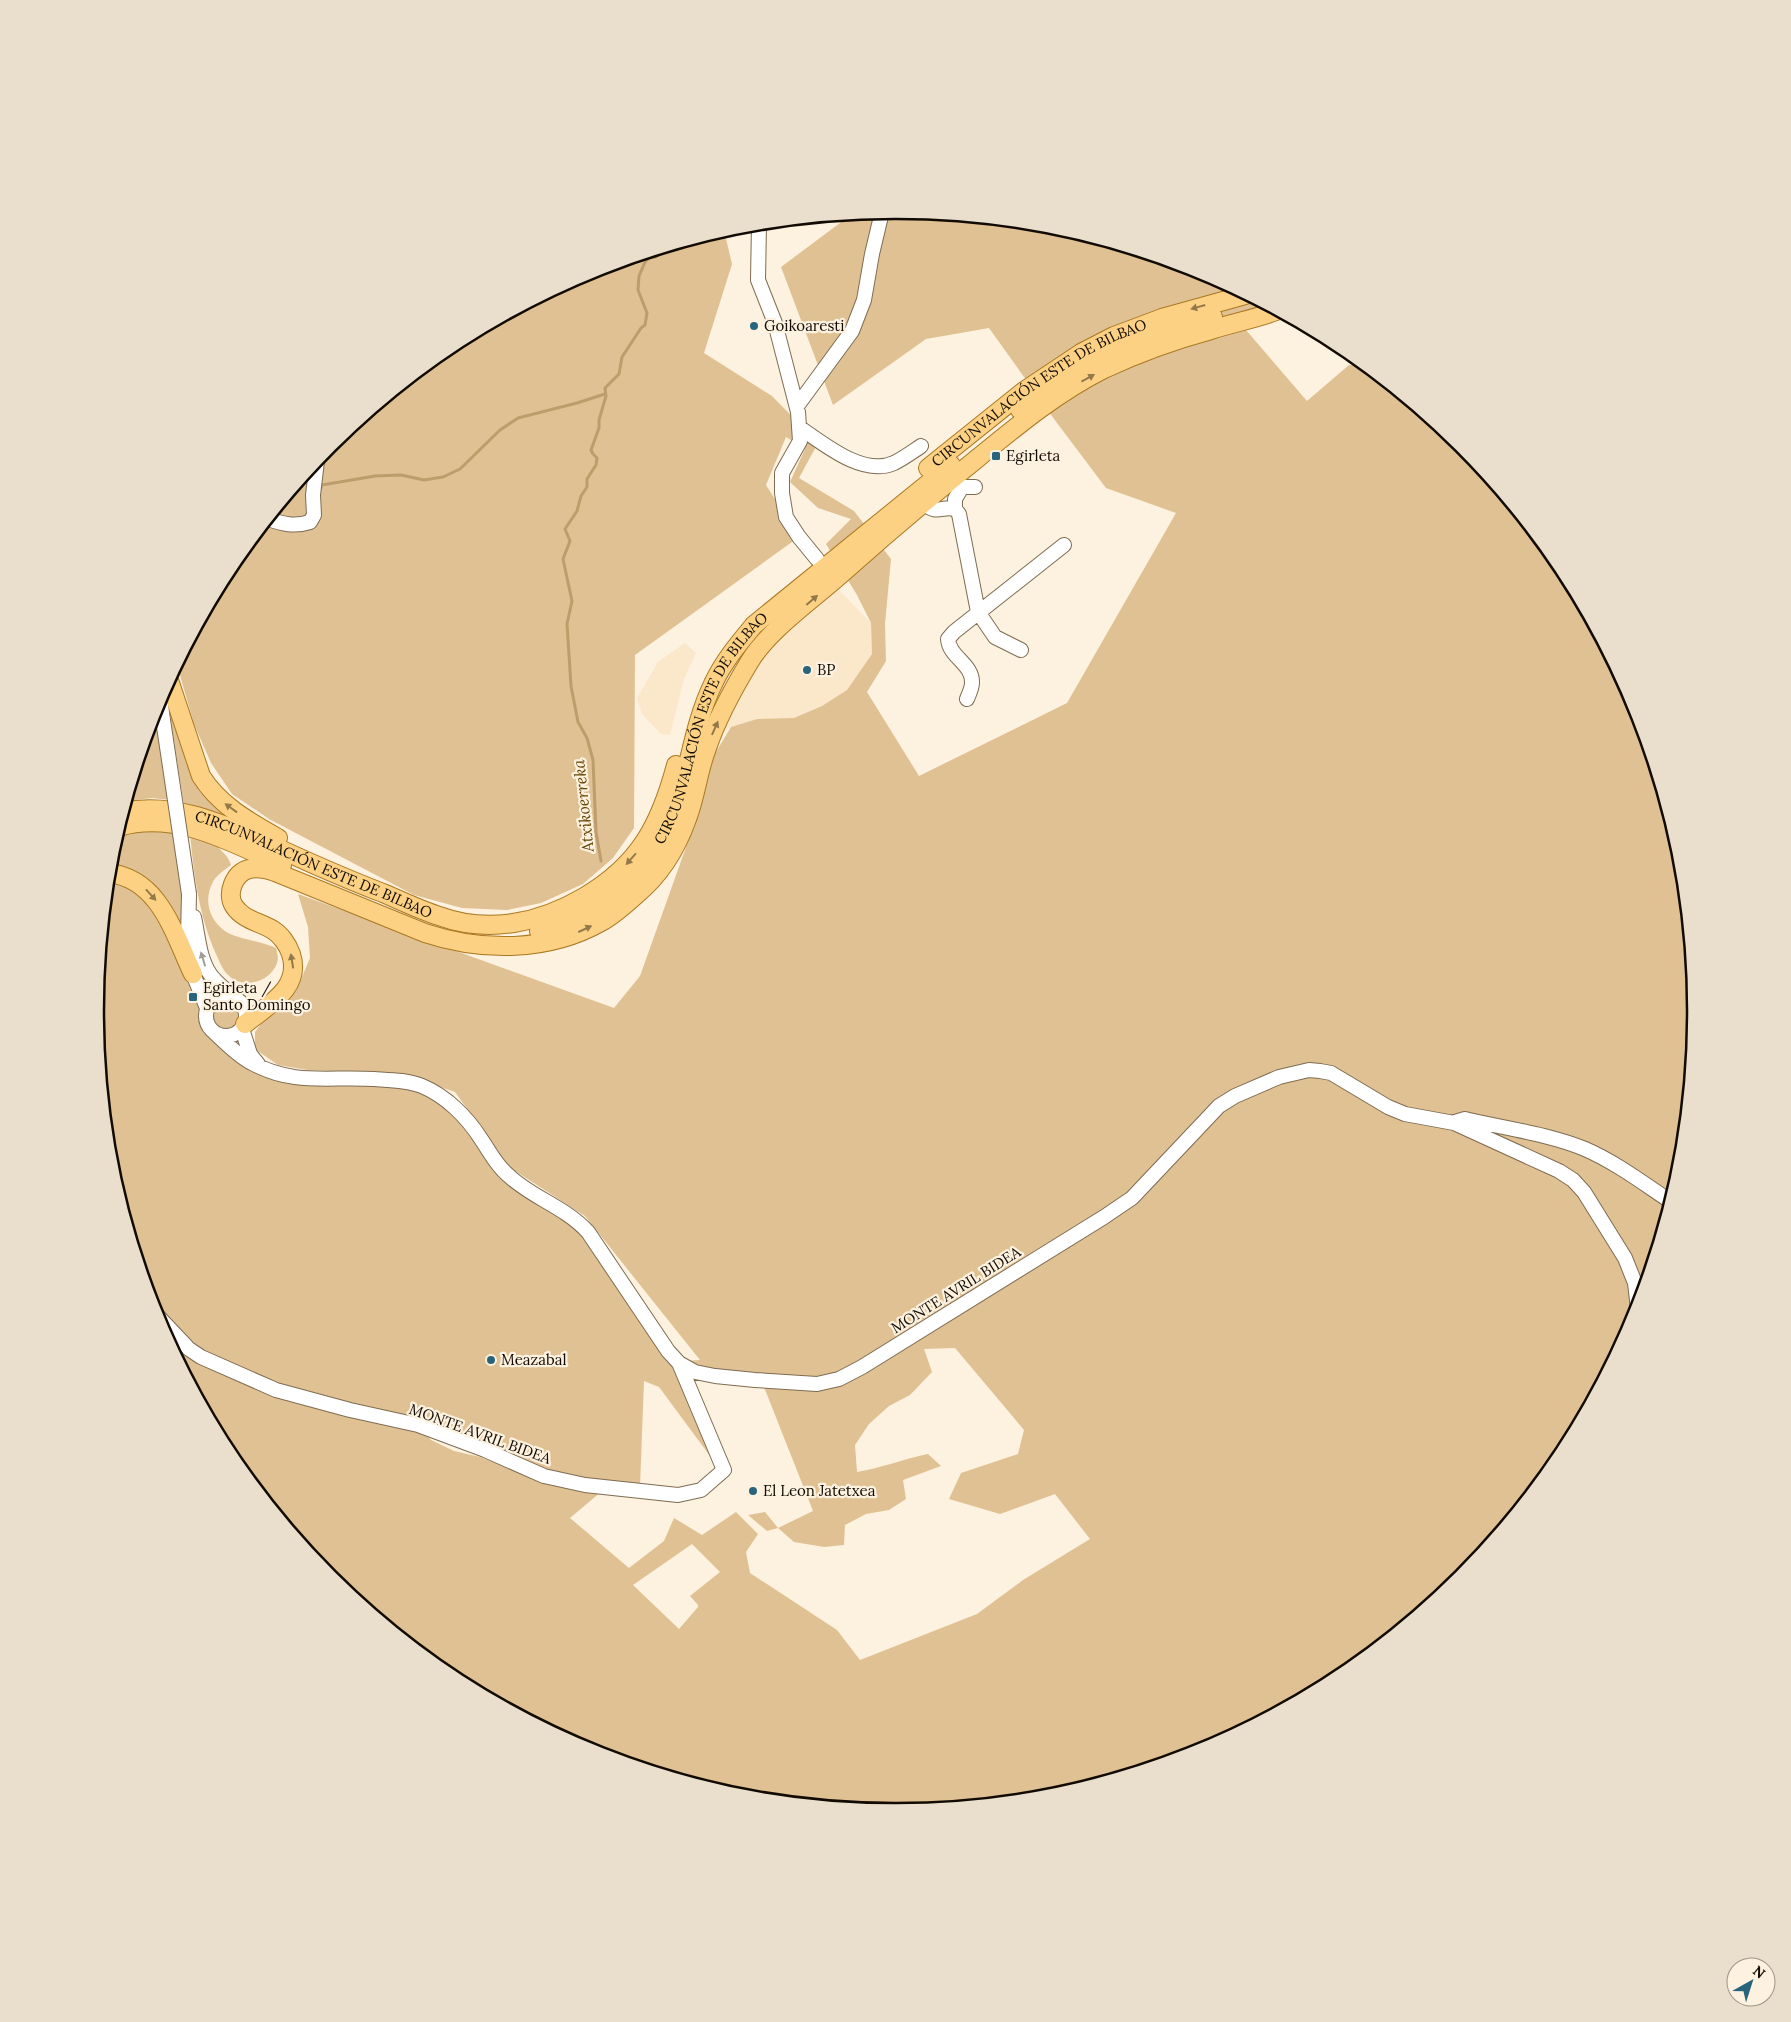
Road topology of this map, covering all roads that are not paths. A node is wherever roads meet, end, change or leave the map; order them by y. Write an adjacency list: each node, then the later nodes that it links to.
1 (880, 220): 6 (street)
2 (759, 231): 6 (street)
3 (1236, 297): 15 (main road, CIRCUNVALACIÓN ESTE DE BILBAO, one-way to 15)
4 (1255, 306): 25 (main road, CIRCUNVALACIÓN ESTE DE BILBAO)
5 (1269, 313): 11 (main road, one-way to 5)
6 (797, 406): 7 (street)
7 (799, 428): 8 (street); 15 (street)
8 (921, 446)
9 (316, 472): 13 (street)
10 (969, 485): 12 (street)
11 (924, 504): 12 (street); 26 (main road, one-way to 11)
12 (955, 508): 16 (street)
13 (274, 521)
14 (1064, 545): 16 (street)
15 (817, 559): 25 (main road, CIRCUNVALACIÓN ESTE DE BILBAO, one-way to 25)
16 (978, 612): 17 (street); 19 (street)
17 (1021, 650)
18 (172, 690): 25 (main road, one-way to 18)
19 (967, 698)
20 (162, 713): 24 (street, bridge)
21 (130, 811): 25 (main road, CIRCUNVALACIÓN ESTE DE BILBAO)
22 (126, 826): 25 (main road, CIRCUNVALACIÓN ESTE DE BILBAO)
23 (116, 874): 27 (main road, one-way to 27)
24 (189, 894): 27 (street); 28 (street, one-way to 24)
25 (365, 894): 26 (main road)
26 (338, 897): 30 (main road, one-way to 26)
27 (193, 974): 29 (street)
28 (233, 996): 29 (street); 30 (street)
29 (207, 1008): 31 (street)
30 (244, 1026): 31 (street); 32 (street)
31 (214, 1032): 32 (street, MONTE AVRIL BIDEA)
32 (262, 1068): 37 (street, MONTE AVRIL BIDEA)
33 (1454, 1123): 34 (street); 35 (street, MONTE AVRIL BIDEA); 37 (street, MONTE AVRIL BIDEA)
34 (1664, 1197)
35 (1636, 1290)
36 (171, 1330): 37 (street, MONTE AVRIL BIDEA)
37 (679, 1363)

